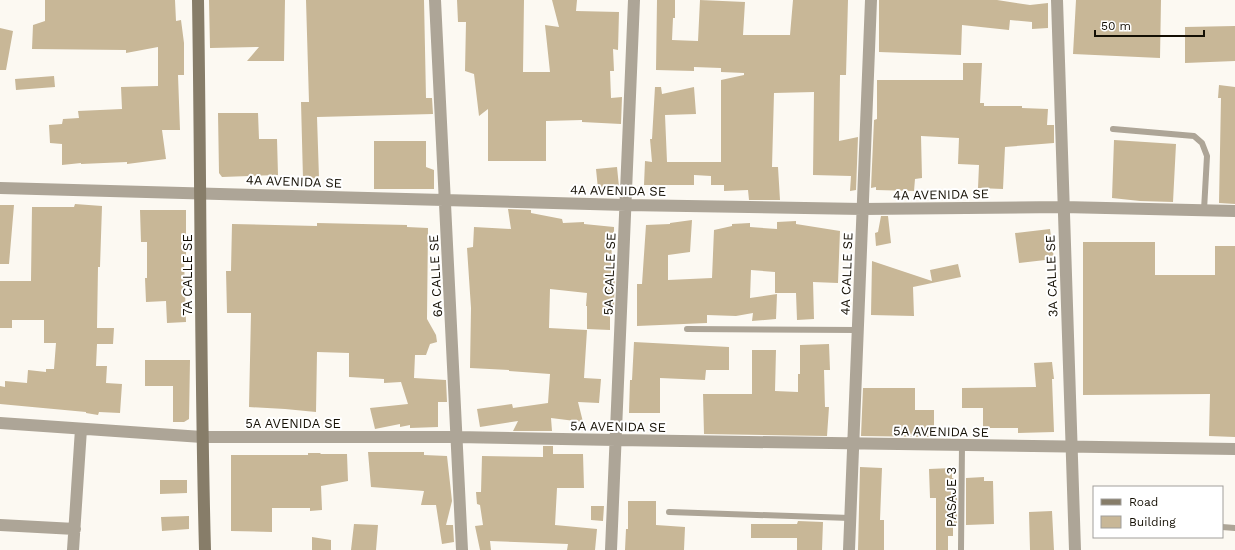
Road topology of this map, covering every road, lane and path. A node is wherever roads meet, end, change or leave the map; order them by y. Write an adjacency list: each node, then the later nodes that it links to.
1 (198, 0): 8 (main road, 7A CALLE SE)
2 (436, 0): 9 (street, 6A CALLE SE)
3 (634, 0): 10 (street, 5A CALLE SE)
4 (871, 0): 12 (street, 4A CALLE SE)
5 (1056, 0): 11 (street, 3A CALLE SE)
6 (1113, 128): 13 (lane)
7 (0, 188): 8 (street, 4A AVENIDA SE)
8 (201, 193): 9 (street, 4A AVENIDA SE); 19 (main road, 7A CALLE SE)
9 (445, 200): 10 (street, 4A AVENIDA SE); 20 (street, 6A CALLE SE)
10 (626, 205): 12 (street, 4A AVENIDA SE); 21 (street, 5A CALLE SE)
11 (1063, 207): 12 (street, 4A AVENIDA SE); 13 (street, 4A AVENIDA SE); 24 (street, 3A CALLE SE)
12 (862, 209): 16 (street, 4A CALLE SE)
13 (1204, 210): 14 (street, 4A AVENIDA SE)
14 (1235, 210)
15 (687, 329): 16 (lane)
16 (858, 330): 22 (street, 4A CALLE SE)
17 (0, 423): 18 (street, 5A AVENIDA SE)
18 (81, 429): 19 (street, 5A AVENIDA SE); 31 (street)
19 (202, 437): 20 (street, 5A AVENIDA SE); 33 (main road, 7A CALLE SE)
20 (456, 437): 21 (street, 5A AVENIDA SE); 34 (street, 6A CALLE SE)
21 (616, 440): 22 (street, 5A AVENIDA SE); 35 (street, 5A CALLE SE)
22 (853, 443): 23 (street, 5A AVENIDA SE); 27 (street, 4A CALLE SE)
23 (962, 445): 24 (street, 5A AVENIDA SE); 37 (lane, PASAJE 3)
24 (1072, 446): 25 (street, 5A AVENIDA SE); 38 (street, 3A CALLE SE)
25 (1235, 449)
26 (669, 512): 27 (lane)
27 (850, 518): 36 (street, 4A CALLE SE)
28 (0, 525): 31 (street)
29 (1223, 527): 30 (lane)
30 (1235, 528)
31 (75, 529): 32 (street)
32 (73, 550)
33 (204, 550)
34 (462, 550)
35 (611, 550)
36 (849, 550)
37 (961, 550)
38 (1075, 550)

